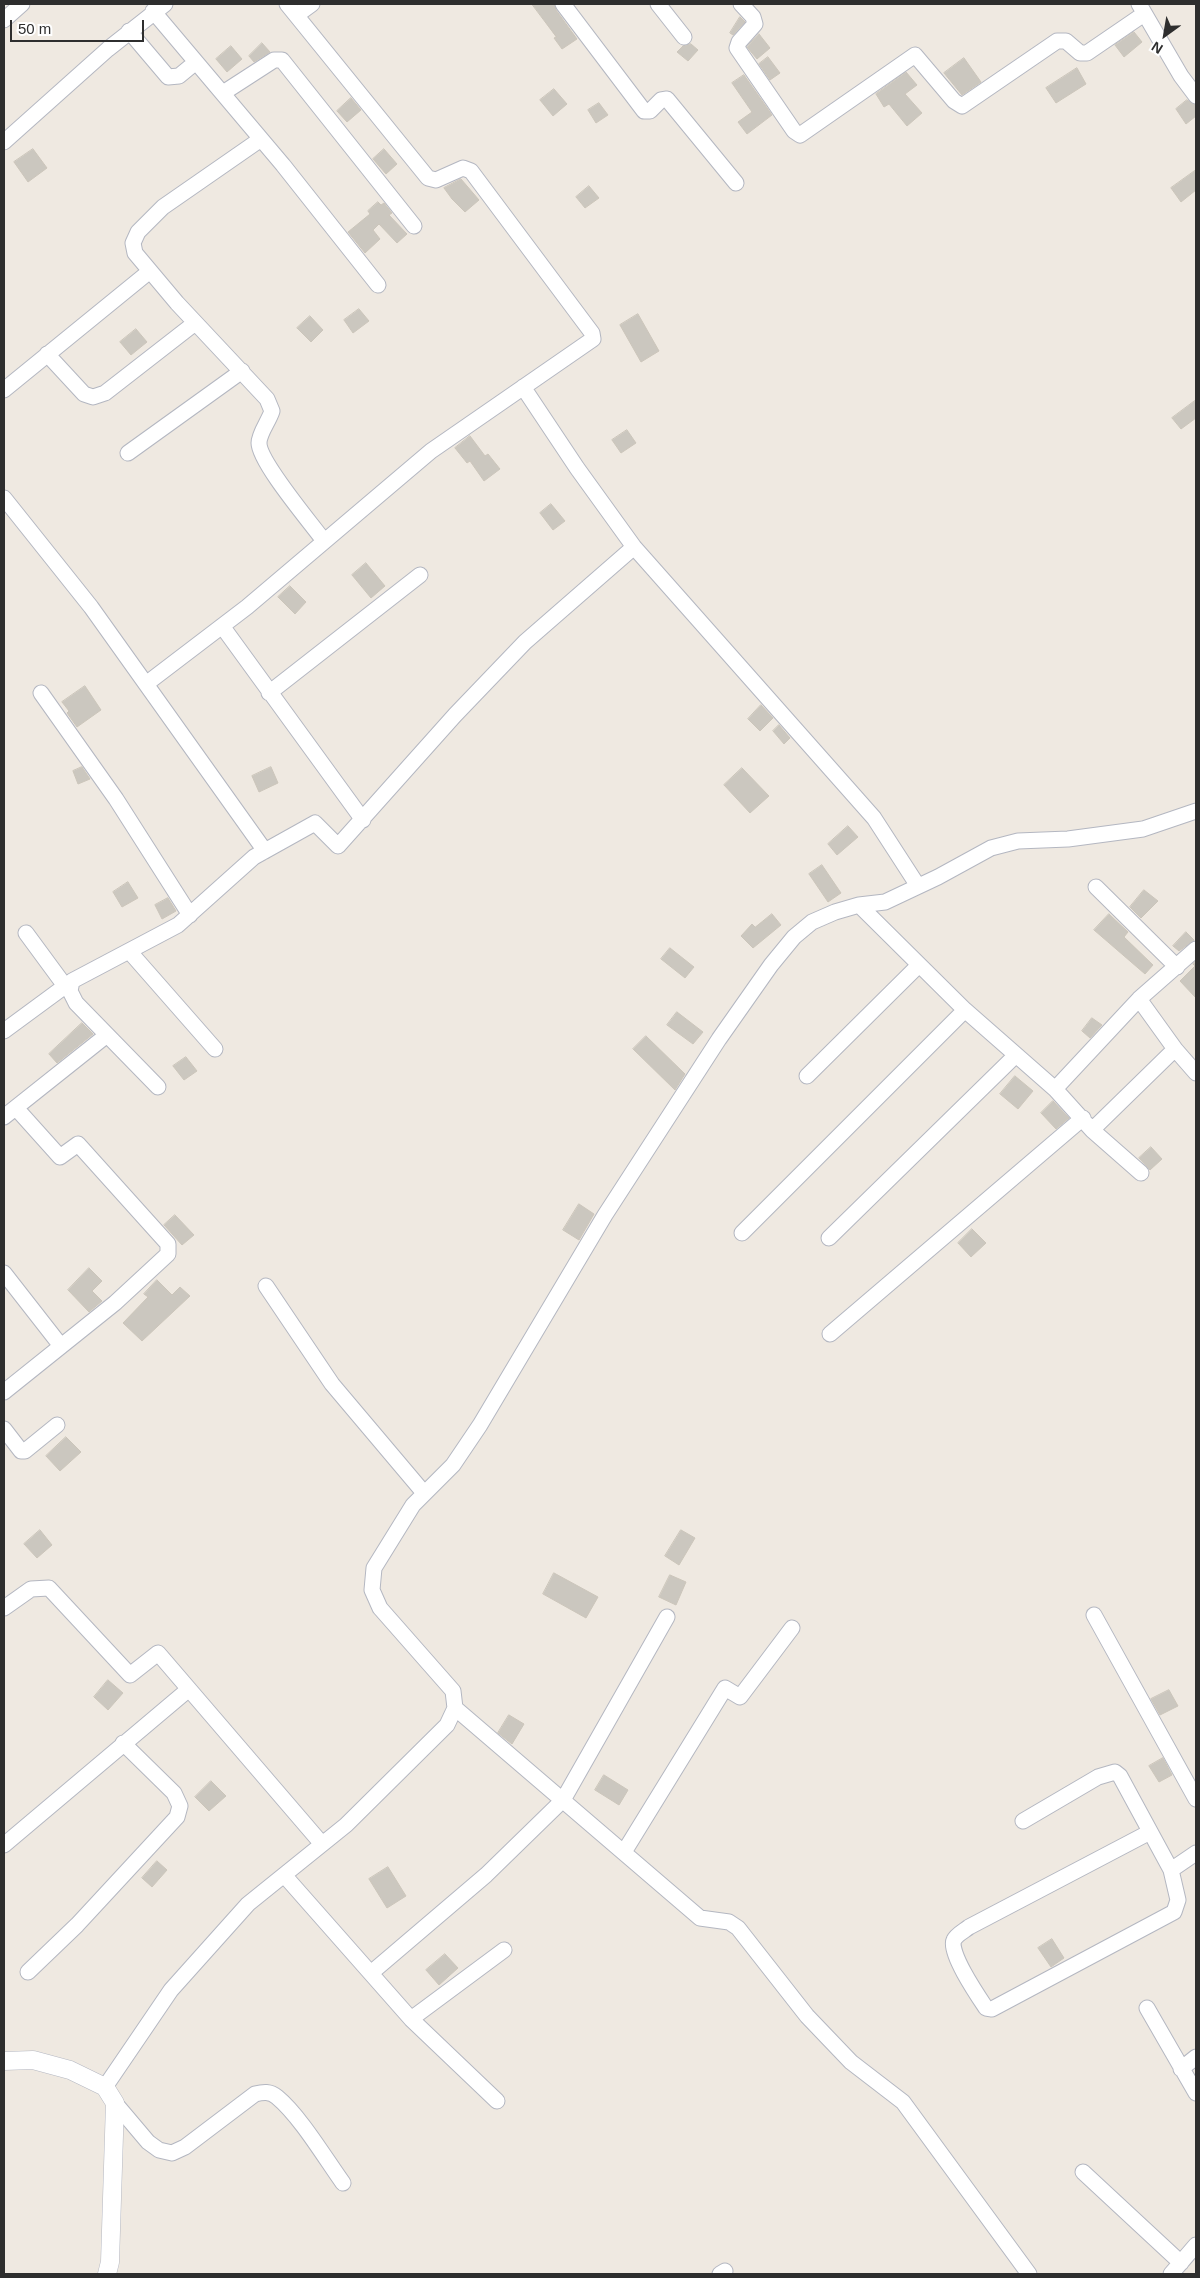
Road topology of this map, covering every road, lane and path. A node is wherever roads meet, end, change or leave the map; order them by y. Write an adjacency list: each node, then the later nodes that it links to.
1 (22, 4): 9 (street)
2 (312, 4): 8 (street)
3 (563, 4): 17 (street)
4 (658, 4): 11 (street)
5 (741, 4): 7 (street)
6 (159, 7): 10 (street); 12 (street)
7 (1141, 9): 14 (street)
8 (292, 10): 24 (street)
9 (4, 20)
10 (129, 31): 12 (street); 16 (street)
11 (684, 37)
12 (196, 62): 13 (street)
13 (223, 94): 15 (street); 18 (street)
14 (1196, 96)
15 (261, 139): 19 (street); 20 (street)
16 (4, 142)
17 (736, 183)
18 (414, 226)
19 (150, 271): 21 (street); 22 (street)
20 (378, 285)
21 (196, 323): 22 (street); 23 (street)
22 (47, 354): 25 (street)
23 (242, 371): 26 (street); 28 (street)
24 (523, 387): 28 (street); 29 (street)
25 (4, 390)
26 (128, 454)
27 (4, 498): 32 (street)
28 (324, 541): 31 (street)
29 (634, 547): 36 (street); 38 (street)
30 (420, 575): 34 (street)
31 (222, 626): 32 (street); 34 (street)
32 (146, 684): 37 (street)
33 (41, 693): 41 (street)
34 (269, 693): 36 (street)
35 (1194, 815): 38 (street)
36 (362, 820): 37 (street)
37 (265, 851): 41 (street)
38 (918, 886): 40 (street)
39 (1096, 887): 46 (street)
40 (859, 906): 45 (street); 72 (street)
41 (190, 914): 44 (street)
42 (26, 933): 47 (street)
43 (1196, 949): 46 (street)
44 (129, 951): 47 (street); 53 (street)
45 (919, 966): 49 (street); 56 (street)
46 (1177, 967): 48 (street)
47 (68, 984): 50 (street); 51 (street)
48 (1139, 999): 52 (street); 58 (street)
49 (965, 1010): 54 (street); 63 (street)
50 (4, 1031)
51 (107, 1035): 57 (street); 59 (street)
52 (1175, 1049): 55 (street); 61 (street)
53 (215, 1050)
54 (1016, 1055): 58 (street); 64 (street)
55 (1196, 1073)
56 (807, 1076)
57 (158, 1087)
58 (1055, 1089): 61 (street)
59 (16, 1108): 60 (street); 68 (street)
60 (4, 1117)
61 (1087, 1124): 62 (street); 67 (street)
62 (1141, 1174)
63 (742, 1233)
64 (828, 1238)
65 (4, 1273): 68 (street)
66 (266, 1286): 72 (street)
67 (830, 1334)
68 (61, 1346): 69 (street)
69 (4, 1392)
70 (57, 1425): 71 (street)
71 (4, 1429)
72 (424, 1493): 78 (street)
73 (4, 1608): 77 (street)
74 (1094, 1615): 80 (street)
75 (667, 1617): 81 (street)
76 (792, 1628): 86 (street)
77 (188, 1688): 79 (street); 84 (street)
78 (455, 1708): 81 (street); 84 (street)
79 (123, 1743): 85 (street); 91 (street)
80 (1196, 1799)
81 (563, 1800): 86 (street); 92 (street)
82 (1023, 1822): 83 (street)
83 (1150, 1832): 88 (street); 88 (street)
84 (322, 1844): 89 (street)
85 (4, 1845)
86 (624, 1852): 107 (street)
87 (1196, 1853): 88 (street)
88 (1171, 1870)
89 (284, 1875): 92 (street); 98 (street)
90 (504, 1950): 94 (street)
91 (28, 1972)
92 (371, 1973): 94 (street)
93 (1147, 2008): 97 (street)
94 (411, 2019): 100 (street)
95 (1196, 2057): 97 (street)
96 (4, 2061): 98 (street)
97 (1181, 2069): 99 (street)
98 (105, 2087): 101 (street)
99 (1196, 2094)
100 (497, 2101)
101 (115, 2103): 103 (street); 106 (street)
102 (1083, 2172): 105 (street)
103 (343, 2183)
104 (1196, 2245): 105 (street)
105 (1176, 2269)
106 (107, 2274)
107 (1029, 2274)

